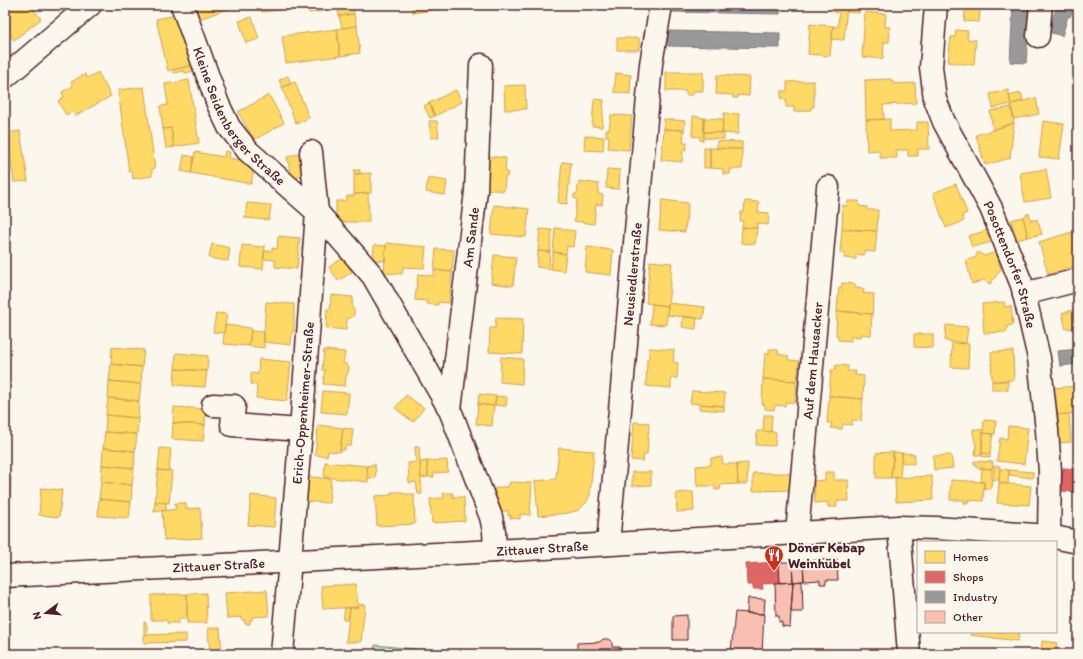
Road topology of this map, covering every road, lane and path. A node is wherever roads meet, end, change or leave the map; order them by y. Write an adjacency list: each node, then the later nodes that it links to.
1 (90, 5): 8 (street)
2 (182, 5): 11 (street, Kleine Seidenberger Straße)
3 (661, 5): 21 (street, Neusiedlerstraße)
4 (936, 5): 13 (street, Posottendorfer Straße)
5 (1041, 5): 6 (street)
6 (1038, 36)
7 (481, 65): 15 (street, Am Sande)
8 (5, 77)
9 (311, 152): 11 (street, Erich-Oppenheimer-Straße)
10 (828, 187): 18 (street, Auf dem Hausacker)
11 (317, 212): 15 (street, Am Sande); 16 (street, Erich-Oppenheimer-Straße)
12 (1078, 280): 13 (street)
13 (1024, 294): 19 (street, Posottendorfer Straße)
14 (213, 405): 16 (street)
15 (450, 410): 22 (street, Am Sande)
16 (301, 430): 23 (street, Erich-Oppenheimer-Straße)
17 (898, 527): 18 (street, Zittauer Straße); 19 (street, Zittauer Straße); 26 (street)
18 (797, 534): 21 (street, Zittauer Straße)
19 (1049, 536): 20 (street, Zittauer Straße)
20 (1078, 542)
21 (608, 544): 22 (street, Zittauer Straße)
22 (495, 550): 23 (street, Zittauer Straße)
23 (290, 560): 24 (street, Zittauer Straße); 25 (street, Erich-Oppenheimer-Straße)
24 (5, 576)
25 (282, 654)
26 (909, 654)

